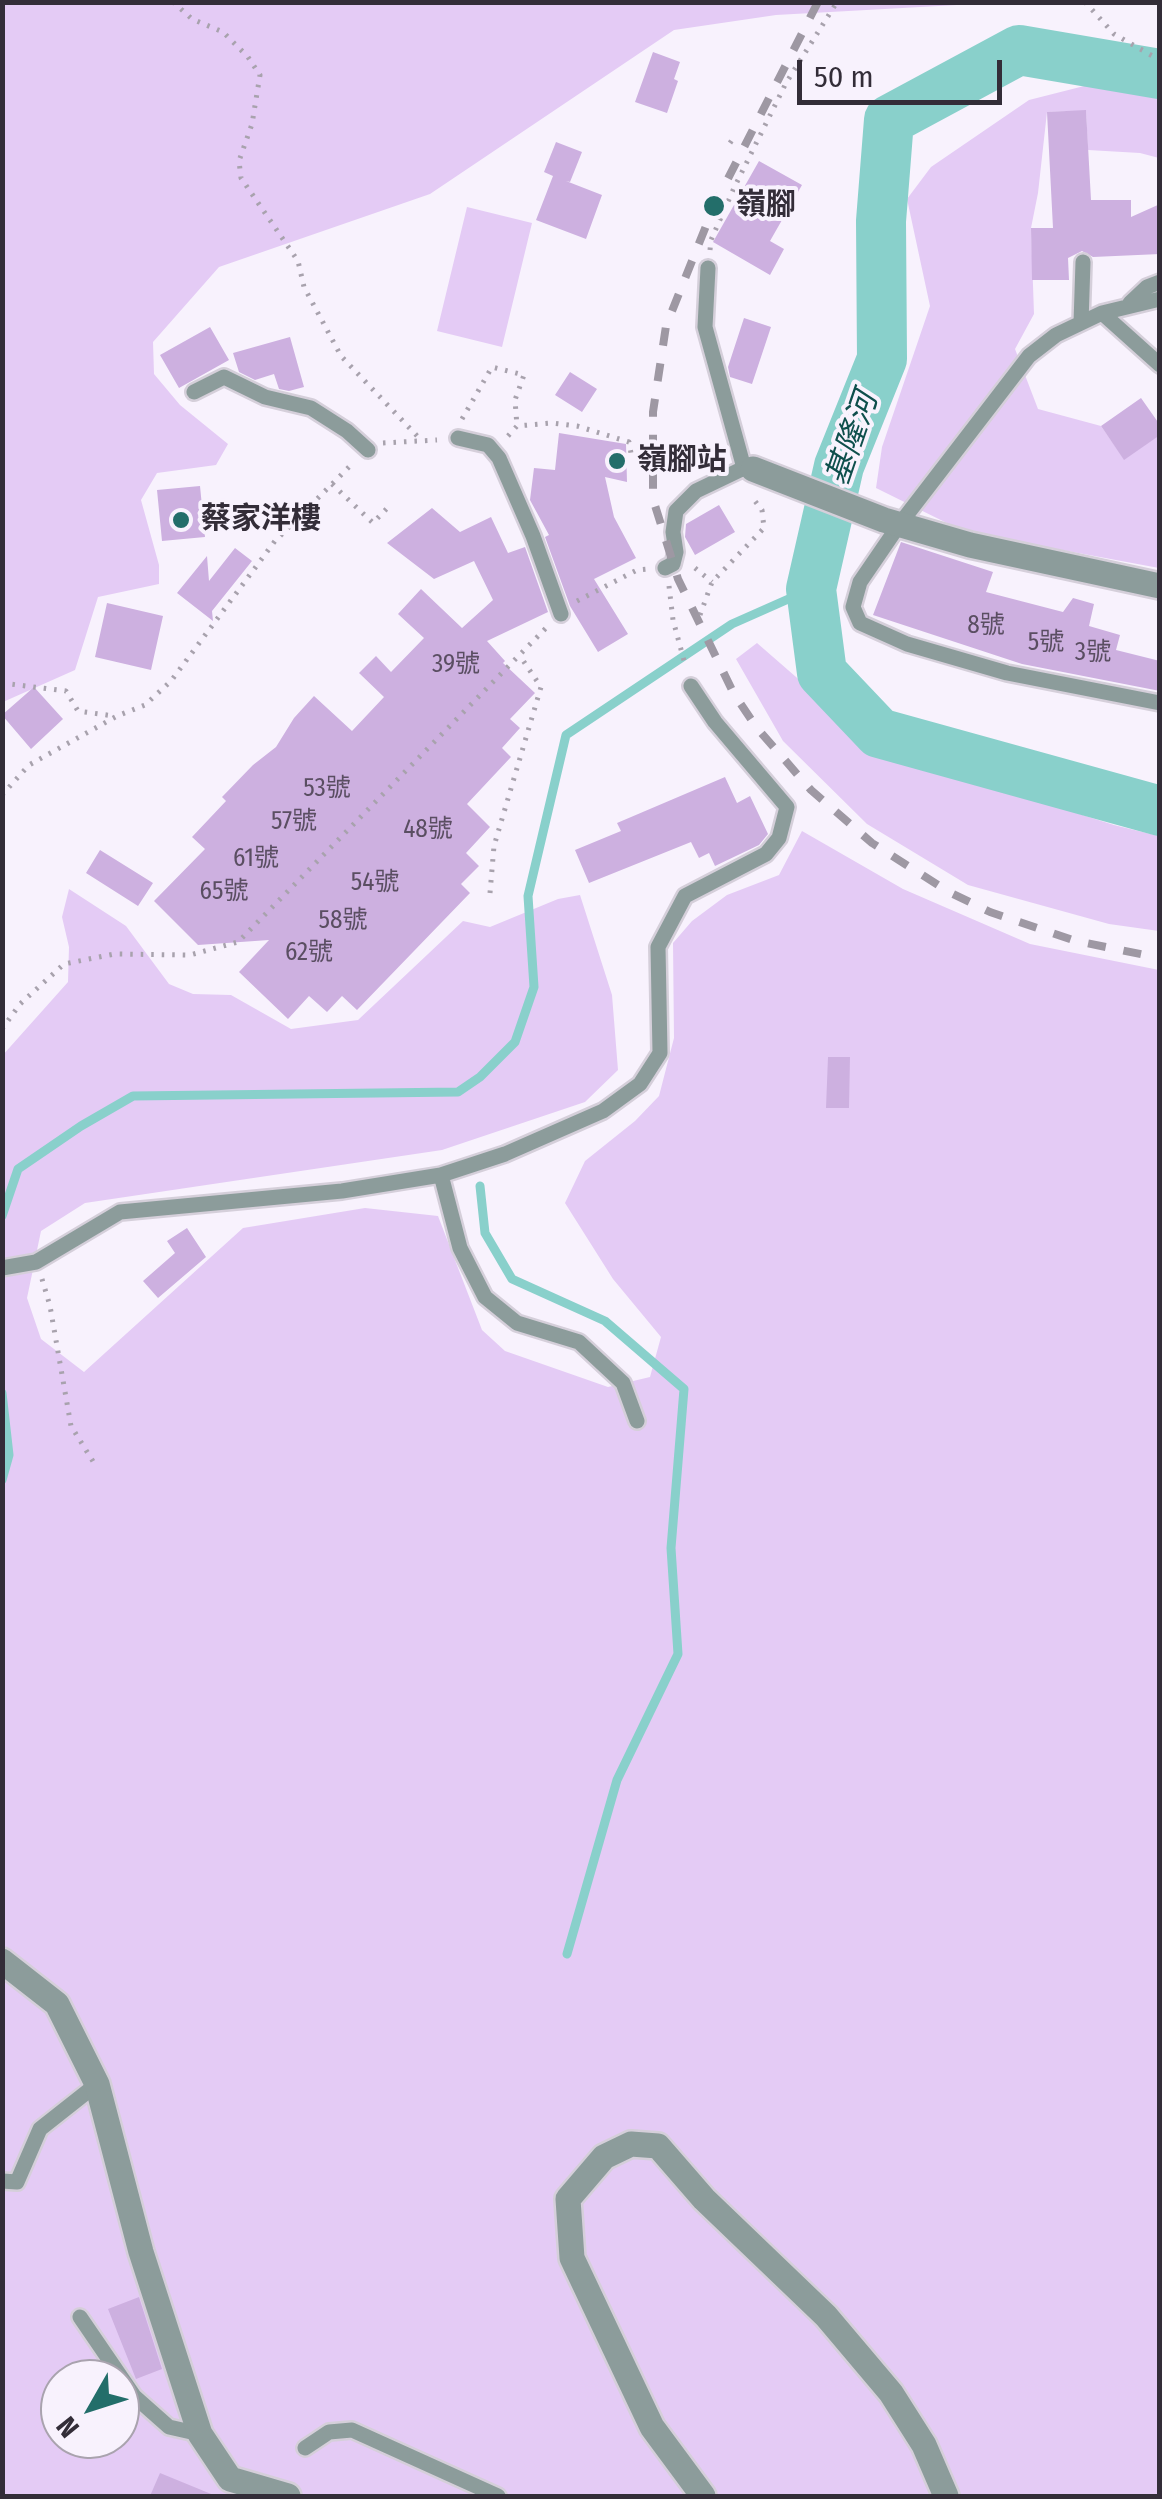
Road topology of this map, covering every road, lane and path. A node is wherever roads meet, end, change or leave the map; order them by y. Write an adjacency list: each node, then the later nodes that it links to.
1 (173, 2): 16 (path)
2 (837, 2): 6 (path)
3 (1085, 2): 4 (path)
4 (1156, 58)
5 (1083, 262): 11 (lane)
6 (708, 268): 20 (lane)
7 (1160, 282): 9 (lane)
8 (1160, 299): 9 (lane)
9 (1127, 306): 10 (lane)
10 (1102, 312): 11 (lane); 12 (lane)
11 (1081, 323): 24 (lane)
12 (1160, 365)
13 (194, 392): 17 (lane)
14 (517, 426): 15 (path); 18 (path); 19 (path)
15 (458, 438): 16 (path); 18 (lane)
16 (422, 441): 17 (path)
17 (368, 450): 21 (path)
18 (499, 458): 27 (lane)
19 (632, 459)
20 (748, 469): 24 (street); 25 (lane)
21 (332, 484): 23 (path); 33 (path)
22 (752, 500): 28 (path)
23 (391, 504)
24 (891, 522): 26 (street); 32 (lane)
25 (666, 572): 27 (path); 31 (path)
26 (1160, 586)
27 (561, 614): 29 (path)
28 (700, 615)
29 (520, 656): 35 (path); 36 (path)
30 (2, 682): 33 (path)
31 (691, 686): 37 (lane)
32 (1160, 703)
33 (117, 716): 34 (path)
34 (2, 795)
35 (490, 892)
36 (2, 1029)
37 (440, 1175): 38 (lane); 40 (lane)
38 (36, 1262): 39 (lane); 41 (path)
39 (2, 1268)
40 (637, 1420)
41 (94, 1463)
42 (2, 1961): 43 (street)
43 (97, 2084): 44 (lane); 46 (street)
44 (2, 2181)
45 (80, 2316): 46 (lane)
46 (200, 2434): 48 (street)
47 (304, 2448): 49 (lane)
48 (288, 2496)
49 (498, 2496)
50 (703, 2496): 51 (street)
51 (946, 2496)

